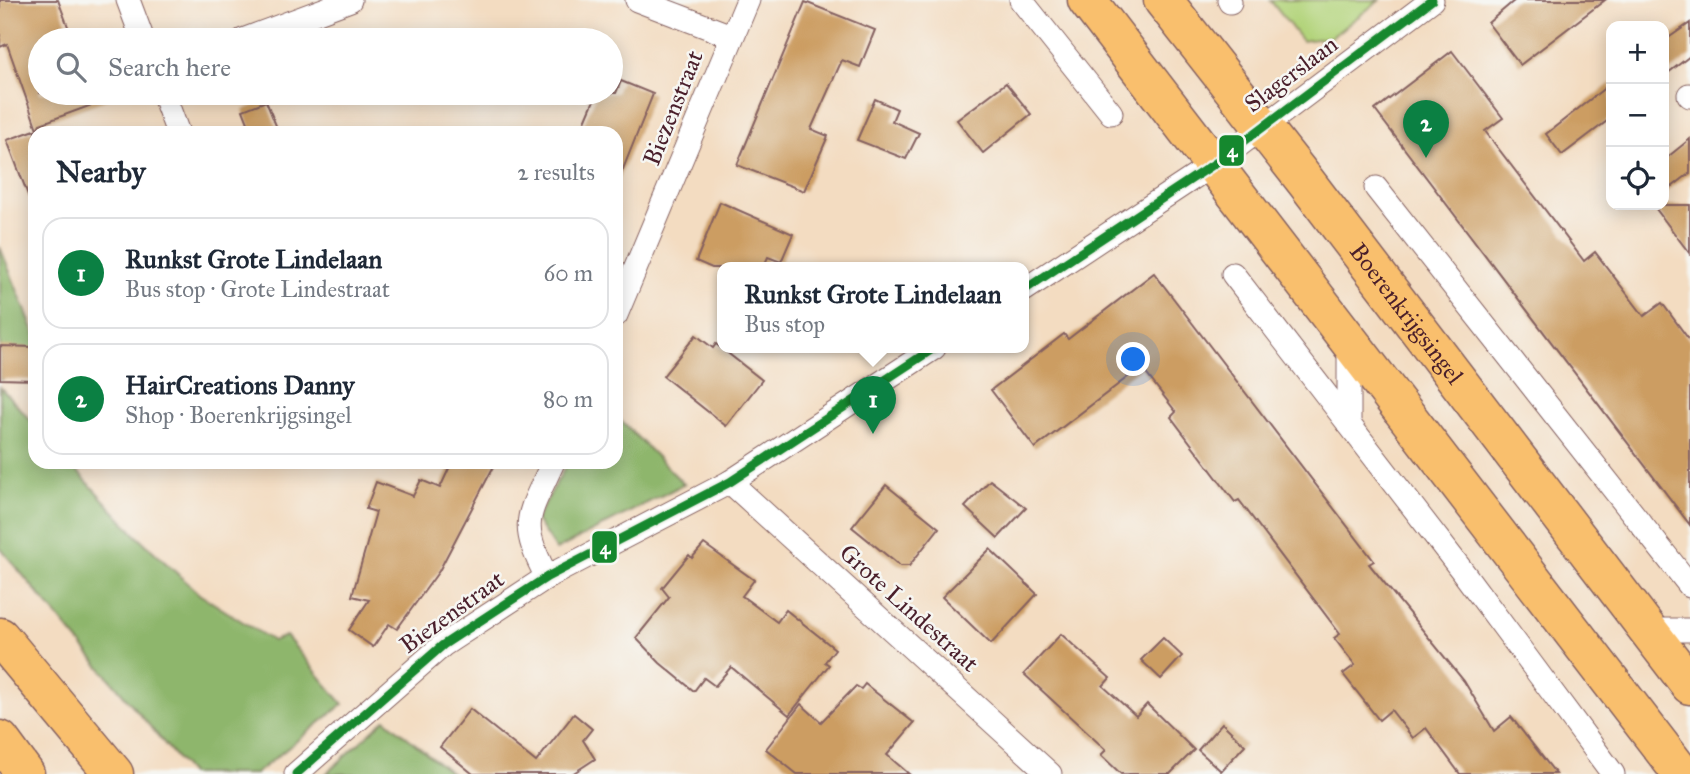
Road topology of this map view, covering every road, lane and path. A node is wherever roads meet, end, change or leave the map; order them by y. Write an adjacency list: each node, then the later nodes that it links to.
1 (128, 0): 9 (street)
2 (349, 0): 10 (street)
3 (637, 0): 11 (street)
4 (748, 0): 11 (street, Biezenstraat)
5 (1021, 0): 13 (street)
6 (1087, 0): 16 (highway)
7 (1163, 0): 15 (highway, Boerenkrijgsingel)
8 (1432, 0): 15 (street, Slagerslaan)
9 (138, 28)
10 (275, 28)
11 (731, 36): 20 (street, Biezenstraat)
12 (168, 105): 14 (street)
13 (1111, 113)
14 (175, 126)
15 (1262, 129): 16 (street, Slagerslaan); 28 (highway, Boerenkrijgsingel)
16 (1214, 164): 19 (street); 21 (highway)
17 (1376, 188): 27 (street)
18 (1233, 274): 23 (street)
19 (1029, 287)
20 (623, 298)
21 (1349, 341): 23 (street); 38 (highway)
22 (926, 353): 25 (street)
23 (1349, 424): 37 (street)
24 (550, 469): 26 (street)
25 (730, 482): 26 (street); 36 (street, Grote Lindestraat)
26 (547, 577): 35 (street, Biezenstraat)
27 (1690, 586)
28 (1647, 630): 29 (street); 31 (highway, Boerenkrijgsingel)
29 (1690, 630)
30 (0, 637): 34 (highway)
31 (1690, 685)
32 (0, 740): 33 (highway)
33 (25, 774)
34 (114, 774)
35 (296, 774)
36 (1050, 774)
37 (1613, 774)
38 (1682, 774)

